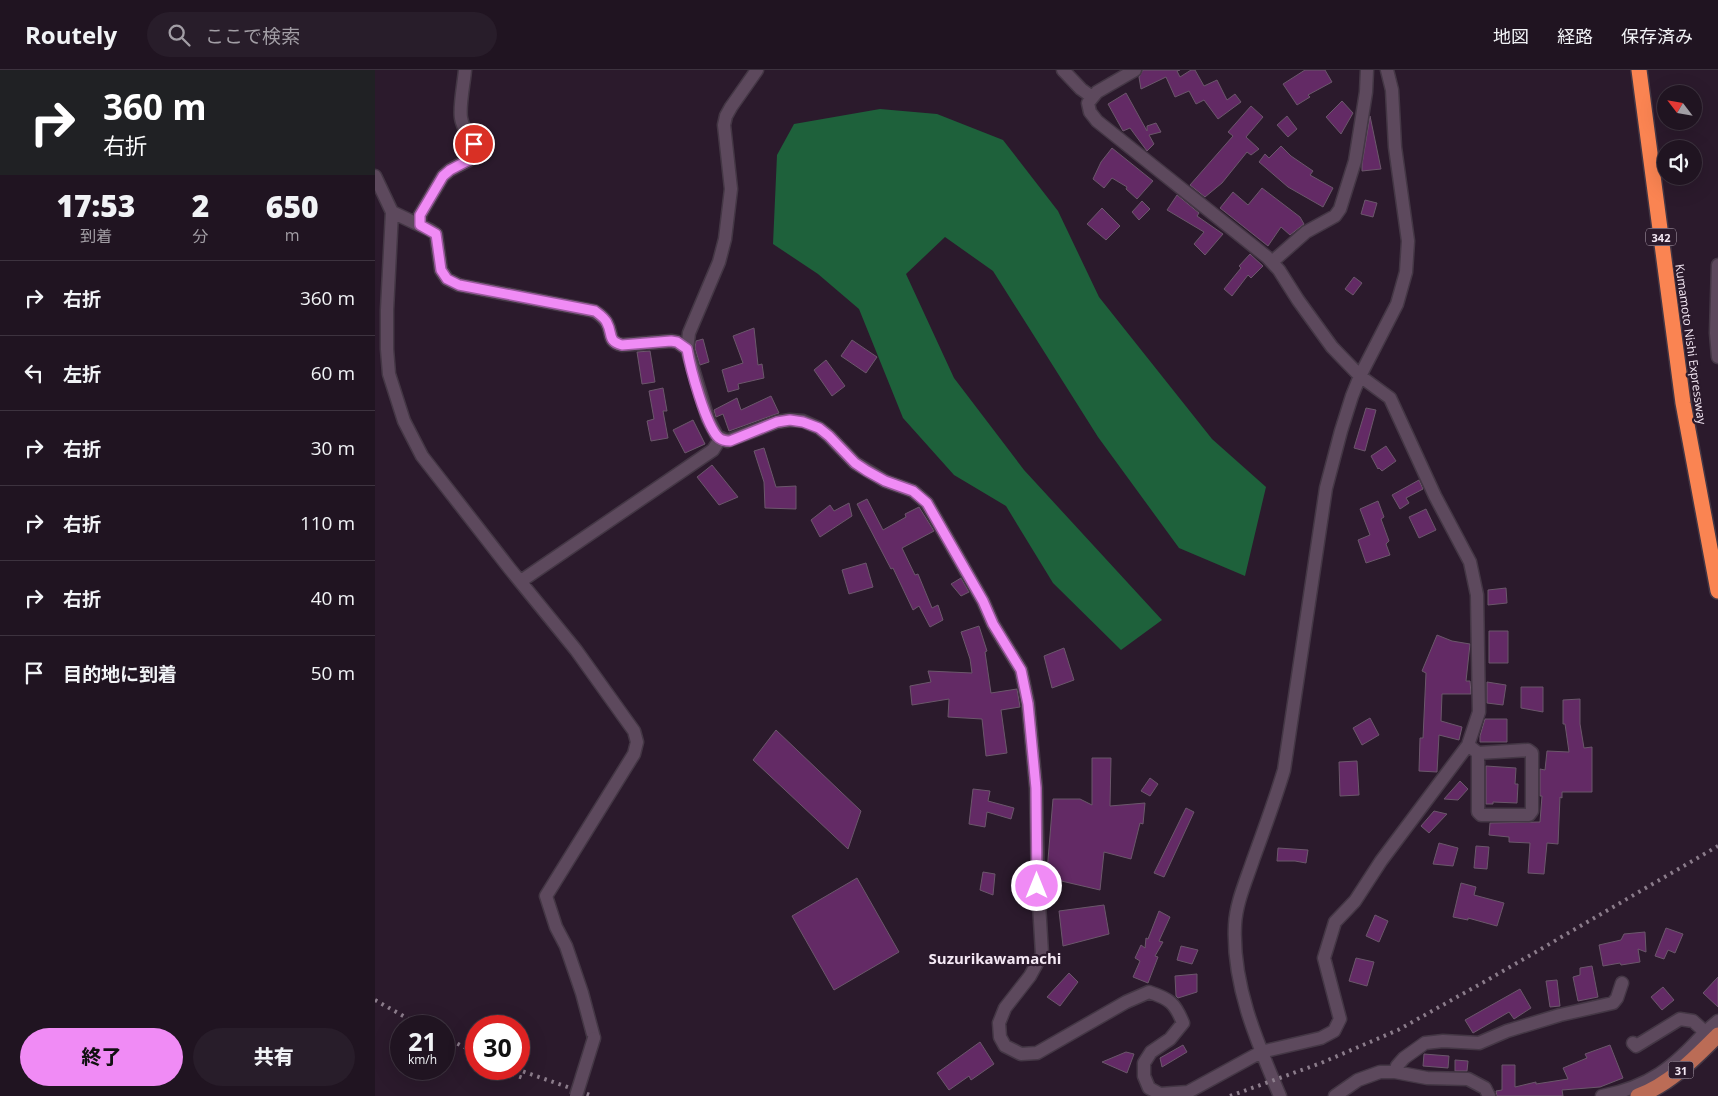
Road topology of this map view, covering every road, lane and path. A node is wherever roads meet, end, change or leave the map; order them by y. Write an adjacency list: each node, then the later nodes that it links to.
1 (465, 70): 11 (street)
2 (757, 70): 14 (street)
3 (1063, 70): 8 (street)
4 (1135, 70): 8 (street)
5 (1367, 70): 12 (street)
6 (1387, 70): 16 (street)
7 (1639, 70): 19 (highway, Kumamoto Nishi Expressway / 342)
8 (1092, 97): 12 (street)
9 (375, 176): 10 (street)
10 (392, 212): 11 (street); 18 (street)
11 (420, 225): 14 (street)
12 (1273, 262): 16 (street)
13 (1718, 265): 15 (street)
14 (687, 349): 17 (street)
15 (1718, 357)
16 (1360, 376): 20 (street); 26 (street)
17 (720, 439): 18 (street); 26 (street)
18 (521, 581): 29 (street, bridge)
19 (1718, 591)
20 (1468, 745): 21 (street); 26 (street)
21 (1478, 753): 21 (street)
22 (1622, 983): 27 (street)
23 (1718, 1021): 24 (street)
24 (1712, 1034): 25 (street); 28 (main road, 31); 33 (street)
25 (1633, 1043)
26 (1261, 1052): 30 (street)
27 (1395, 1072): 31 (street); 32 (street)
28 (1656, 1093): 34 (main road, 31)
29 (576, 1096)
30 (1280, 1096)
31 (1335, 1096)
32 (1489, 1096)
33 (1602, 1096)
34 (1638, 1096)

